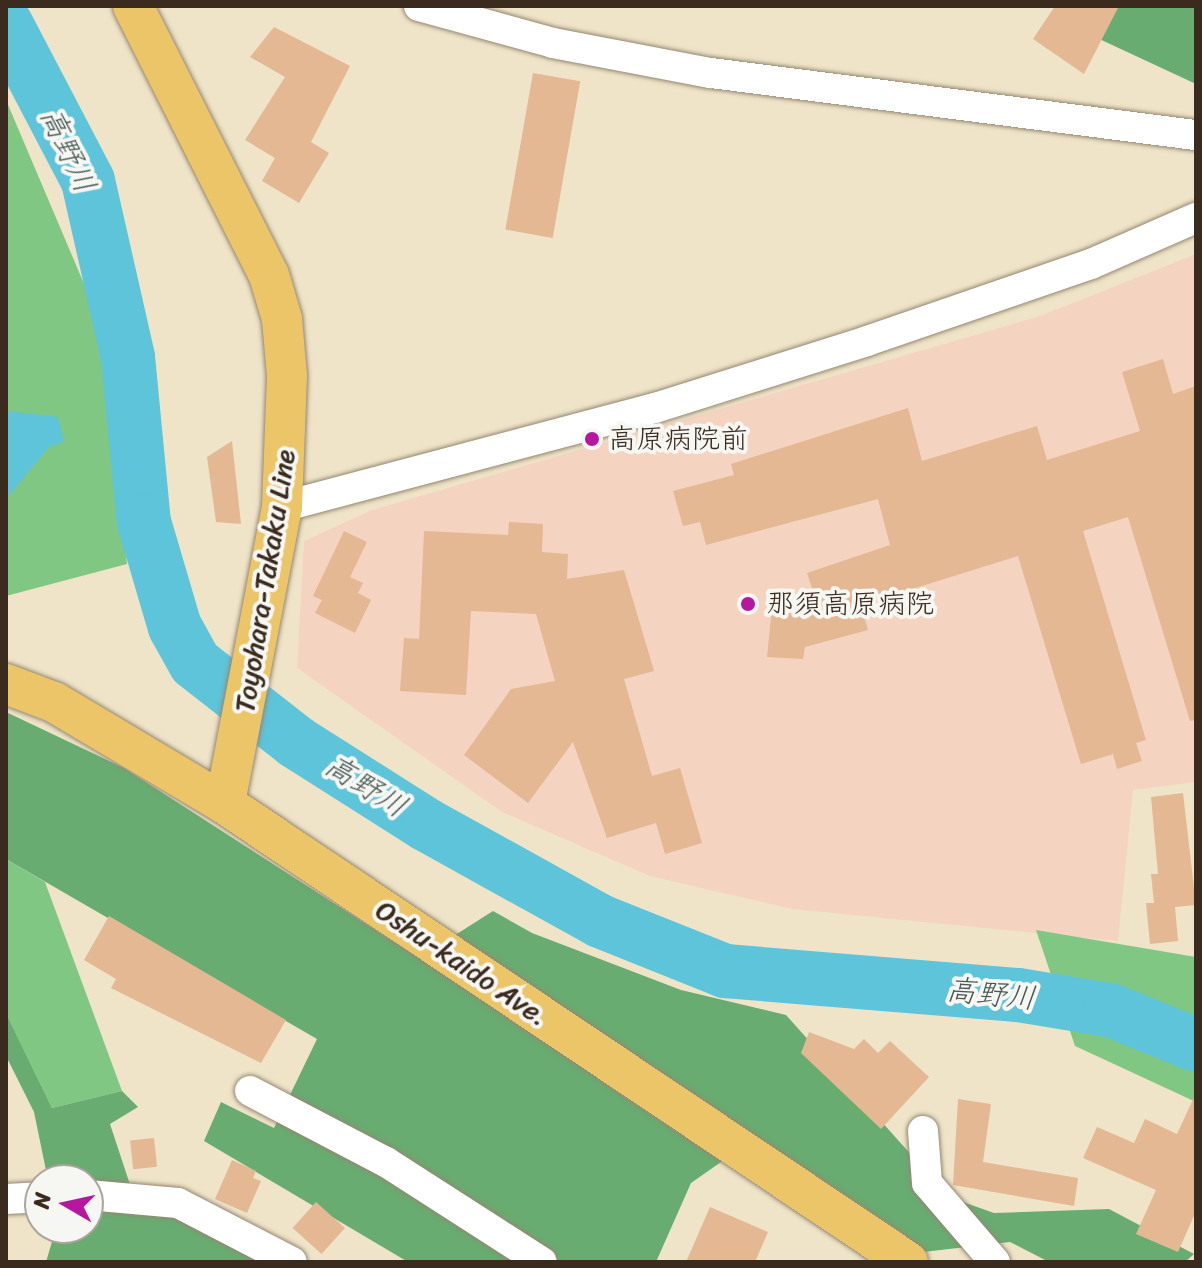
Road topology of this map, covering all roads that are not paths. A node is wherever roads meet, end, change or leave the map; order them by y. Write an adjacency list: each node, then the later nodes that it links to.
1 (133, 6): 5 (main road, Toyohara-Takaku Line)
2 (419, 6): 3 (street)
3 (1196, 135)
4 (1196, 218): 5 (street)
5 (282, 507): 7 (main road, Toyohara-Takaku Line)
6 (6, 684): 7 (main road, Oshu-kaido Ave.)
7 (225, 804): 13 (main road, Oshu-kaido Ave.)
8 (250, 1091): 12 (street)
9 (923, 1131): 14 (street)
10 (104, 1196): 11 (street)
11 (292, 1262)
12 (542, 1262)
13 (908, 1262)
14 (995, 1262)

